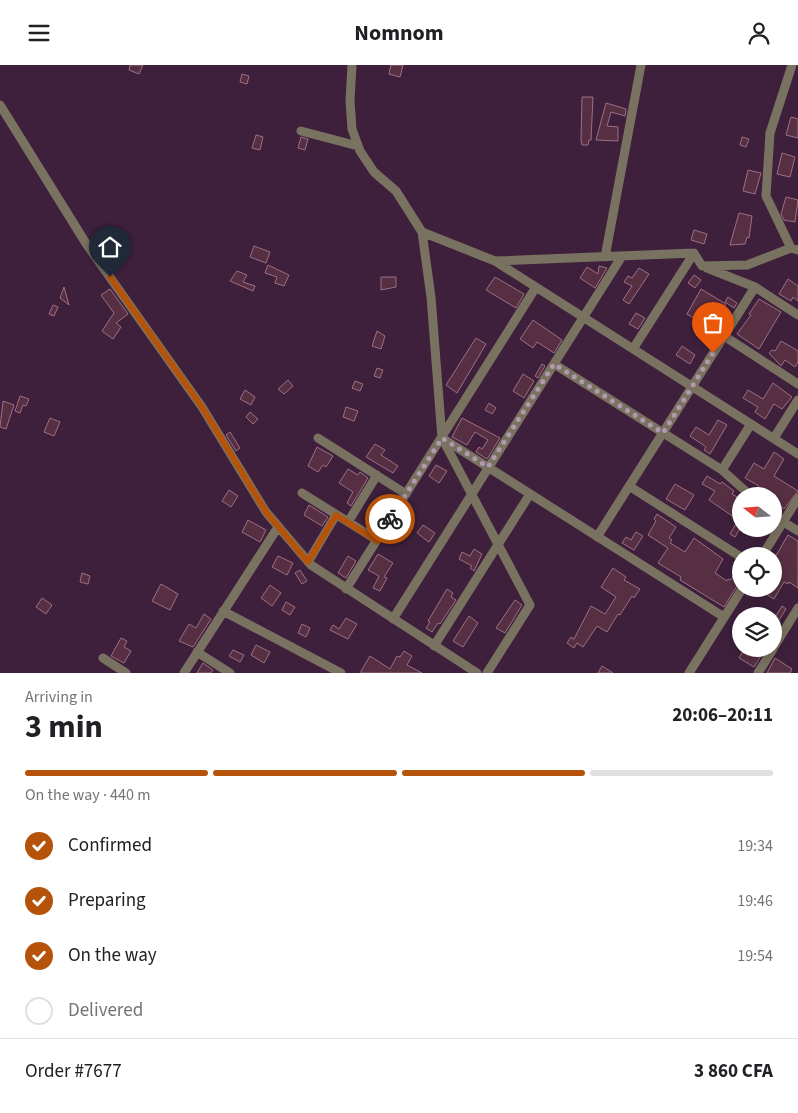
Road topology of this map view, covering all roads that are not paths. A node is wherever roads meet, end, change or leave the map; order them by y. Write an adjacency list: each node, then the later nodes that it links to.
1 (352, 65): 6 (street)
2 (641, 65): 11 (street)
3 (792, 65): 8 (street)
4 (0, 105): 44 (street)
5 (301, 131): 6 (street)
6 (358, 146): 7 (street)
7 (422, 232): 12 (street); 27 (street)
8 (794, 249): 13 (street)
9 (694, 253): 10 (street); 13 (street); 19 (street)
10 (622, 256): 11 (street); 17 (street)
11 (605, 257): 12 (street)
12 (495, 261): 14 (street)
13 (702, 266): 15 (street)
14 (536, 287): 17 (street); 27 (street)
15 (755, 287): 16 (street); 18 (street)
16 (798, 315)
17 (583, 317): 19 (street); 20 (street)
18 (724, 336): 21 (street); 22 (street)
19 (633, 349): 22 (street)
20 (554, 364): 25 (street); 30 (street)
21 (798, 384)
22 (692, 386): 24 (street); 25 (street)
23 (798, 400): 28 (street)
24 (751, 424): 28 (street); 31 (street)
25 (663, 433): 31 (street); 33 (street)
26 (318, 438): 32 (street)
27 (442, 438): 30 (street); 36 (street); 38 (street)
28 (774, 438): 29 (street)
29 (798, 454)
30 (488, 467): 37 (street); 38 (street)
31 (722, 470): 34 (street)
32 (377, 475): 36 (street); 41 (street)
33 (629, 486): 46 (street); 49 (street)
34 (741, 487)
35 (302, 493): 40 (street)
36 (406, 494): 47 (street)
37 (530, 494): 46 (street); 48 (street)
38 (471, 495): 48 (street); 56 (street)
39 (798, 498): 42 (street)
40 (336, 515): 41 (street); 50 (street)
41 (348, 522): 47 (street)
42 (782, 522)
43 (782, 523): 45 (street)
44 (278, 527): 50 (street); 54 (street)
45 (798, 531)
46 (597, 537): 55 (street)
47 (377, 541): 51 (street)
48 (498, 545): 58 (street); 68 (street)
49 (732, 551)
50 (308, 562): 51 (street)
51 (346, 589): 56 (street)
52 (737, 597): 55 (street)
53 (798, 608): 57 (street)
54 (223, 611): 59 (street); 66 (street)
55 (724, 617): 62 (street)
56 (392, 619): 58 (street)
57 (782, 634)
58 (434, 646): 67 (street)
59 (197, 652): 64 (street); 65 (street)
60 (768, 657): 69 (street)
61 (103, 658): 63 (street)
62 (692, 672)
63 (126, 673)
64 (184, 673)
65 (230, 673)
66 (340, 673)
67 (477, 673)
68 (487, 673)
69 (758, 673)

